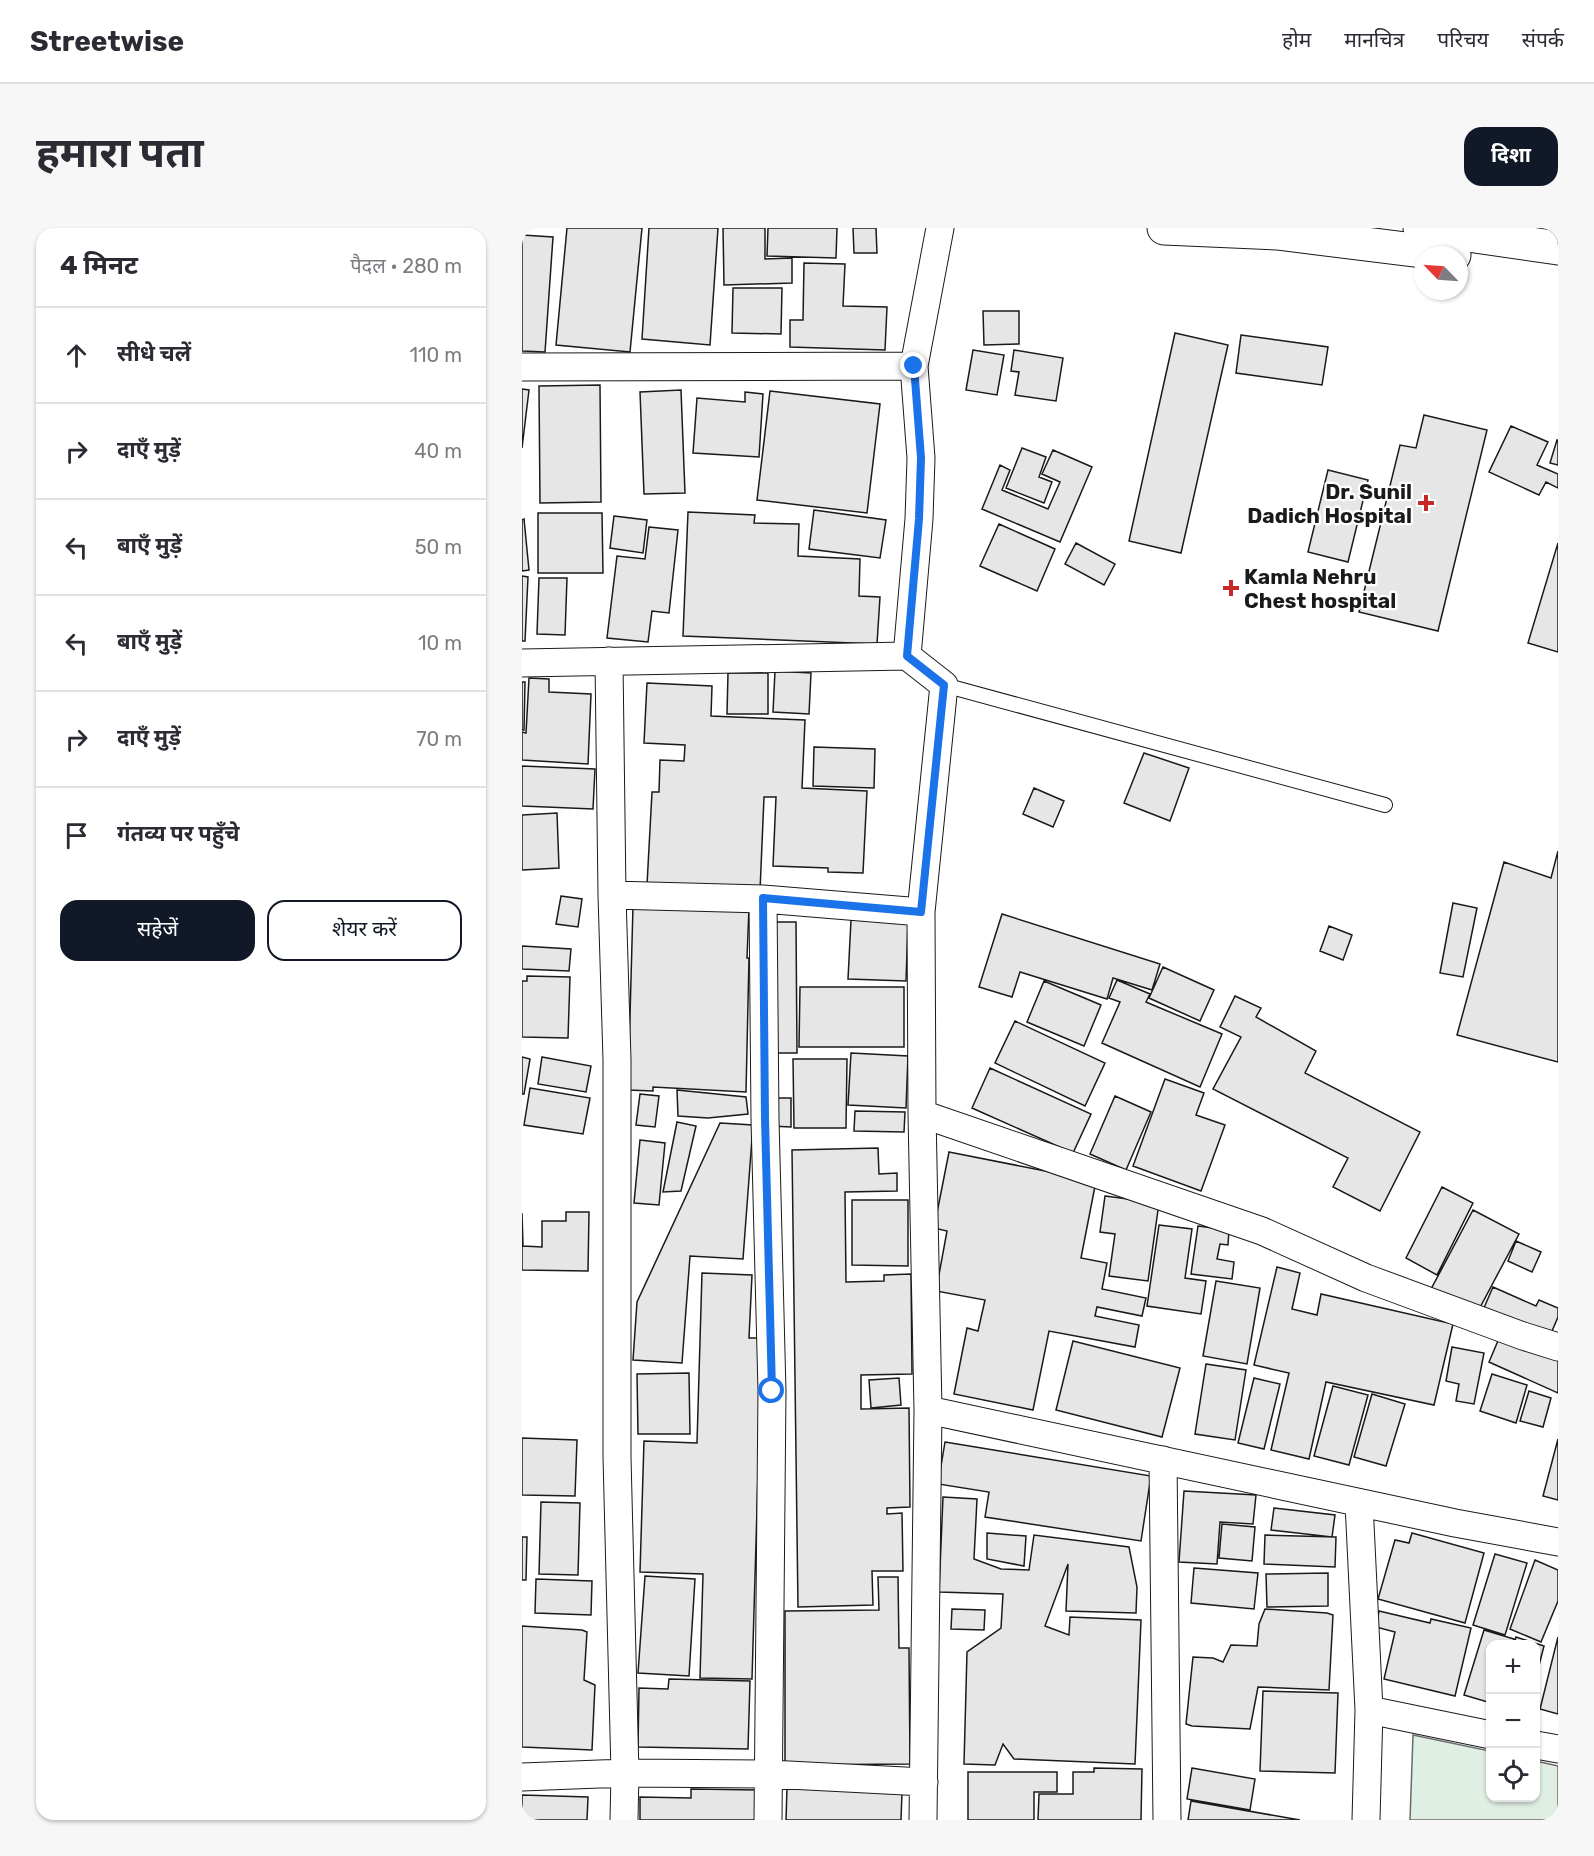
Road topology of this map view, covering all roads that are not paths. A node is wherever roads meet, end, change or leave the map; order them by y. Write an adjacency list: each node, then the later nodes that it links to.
1 (940, 228): 8 (street)
2 (1164, 228): 5 (street)
3 (1418, 228): 4 (street)
4 (1558, 248)
5 (1414, 250)
6 (1468, 257): 7 (street)
7 (1558, 272)
8 (914, 366): 9 (street); 10 (street)
9 (522, 367)
10 (907, 656): 11 (street); 13 (street)
11 (609, 661): 12 (street); 15 (street)
12 (522, 663)
13 (944, 685): 14 (lane); 17 (street)
14 (1385, 806)
15 (612, 895): 16 (street); 28 (street)
16 (763, 898): 17 (street); 29 (street)
17 (921, 912): 18 (street)
18 (922, 1114): 19 (street); 20 (street)
19 (1558, 1347)
20 (928, 1410): 21 (street); 31 (street)
21 (1163, 1460): 22 (street); 35 (street)
22 (1359, 1503): 23 (street); 24 (street)
23 (1558, 1542)
24 (1369, 1710): 25 (street); 36 (street)
25 (1486, 1734)
26 (1540, 1745): 27 (street)
27 (1558, 1749)
28 (625, 1773): 29 (street); 30 (street); 32 (street)
29 (769, 1774): 31 (street); 33 (street)
30 (522, 1777)
31 (924, 1782): 34 (street)
32 (624, 1820)
33 (768, 1820)
34 (923, 1820)
35 (1167, 1820)
36 (1366, 1820)

